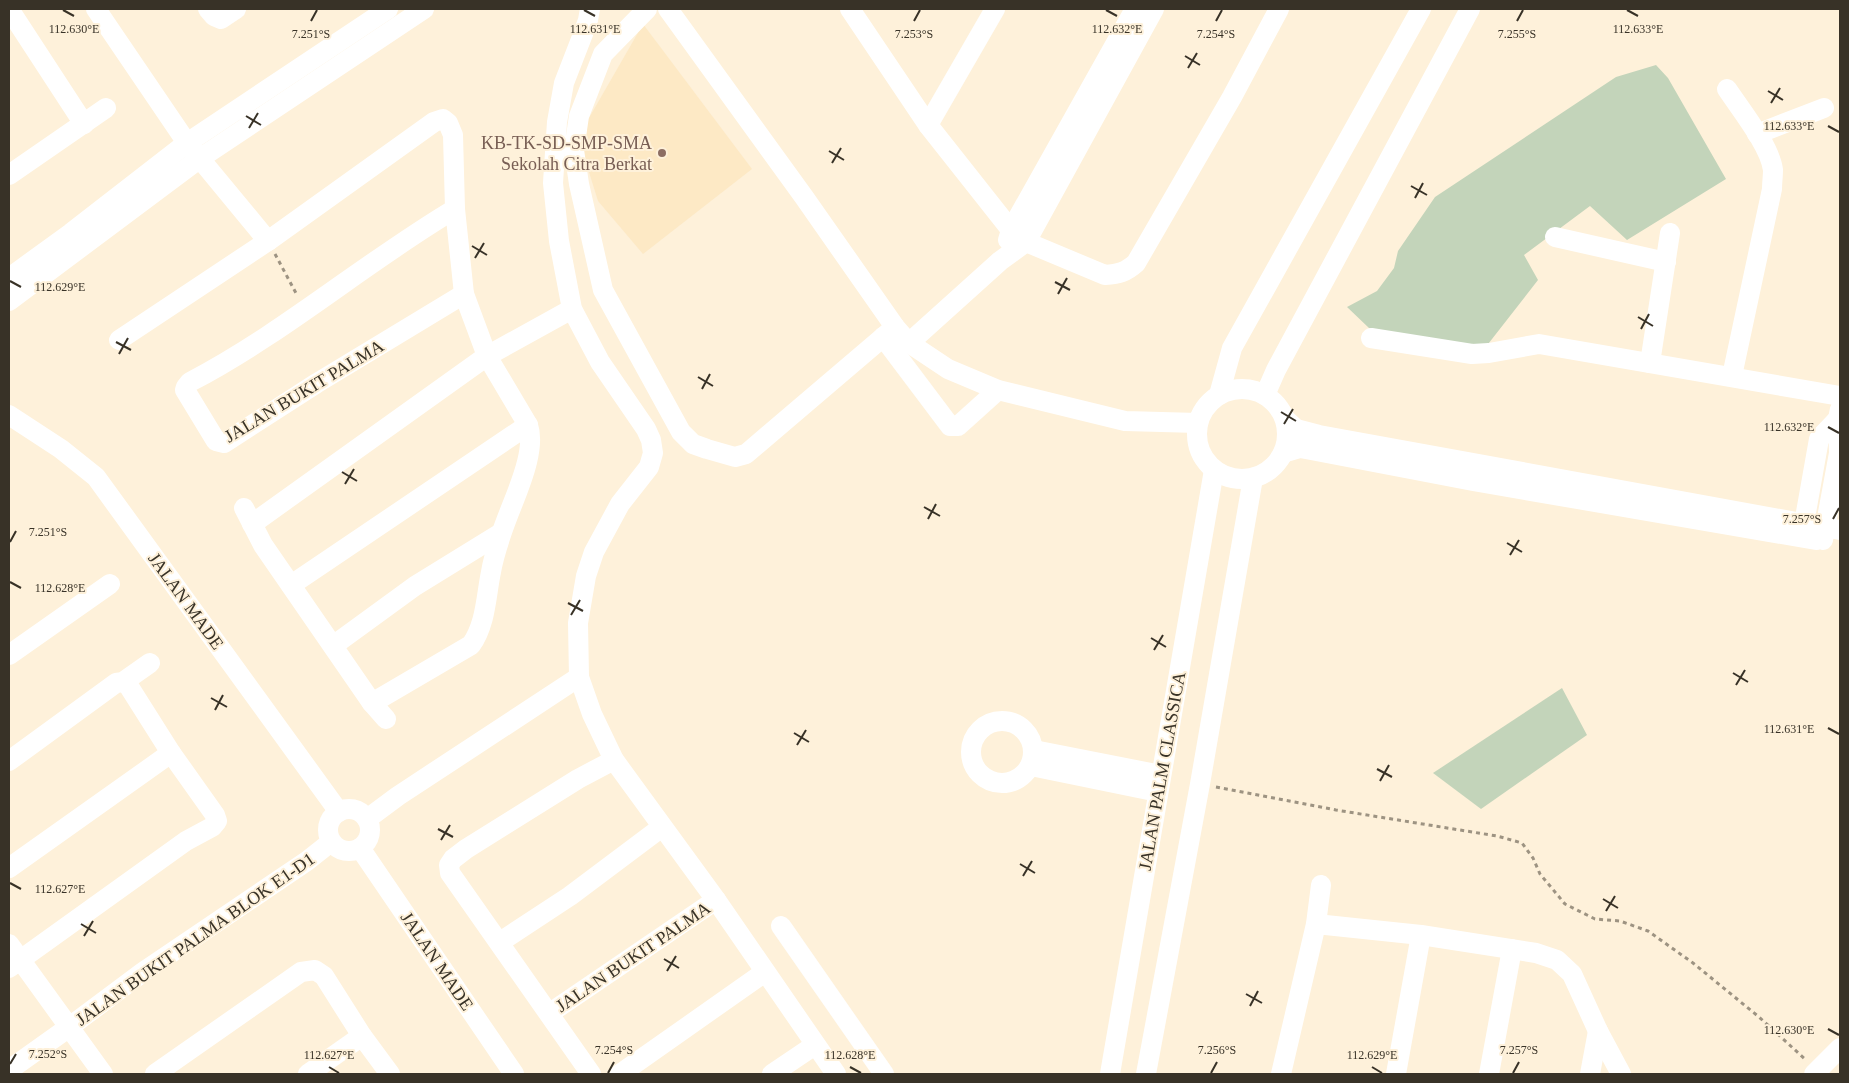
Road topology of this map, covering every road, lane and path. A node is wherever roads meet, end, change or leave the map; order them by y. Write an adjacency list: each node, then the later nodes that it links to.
1 (9, 9): 20 (street)
2 (96, 9): 23 (street)
3 (208, 9): 4 (street)
4 (236, 9)
5 (388, 9): 23 (street)
6 (424, 9): 24 (street)
7 (590, 9): 36 (street, JALAN BUKIT PALMA)
8 (647, 9): 37 (street)
9 (668, 9): 37 (street)
10 (995, 9): 21 (street)
11 (1135, 9): 28 (street)
12 (1154, 9): 28 (street)
13 (1279, 9): 28 (street)
14 (1421, 9): 45 (street)
15 (1470, 9): 46 (street)
16 (854, 11): 21 (street)
17 (1727, 89): 22 (street)
18 (106, 108): 20 (street)
19 (1824, 108): 22 (street)
20 (84, 124): 25 (street)
21 (928, 125): 28 (street)
22 (1757, 134): 43 (street)
23 (187, 143): 24 (street); 32 (street)
24 (199, 159): 30 (street); 34 (street)
25 (9, 176)
26 (455, 210): 30 (street); 33 (street); 35 (street, JALAN BUKIT PALMA)
27 (1670, 233): 31 (street)
28 (1019, 236): 40 (street)
29 (1555, 237): 31 (street)
30 (268, 241): 35 (path); 39 (street)
31 (1666, 262): 42 (street)
32 (9, 278)
33 (464, 294): 35 (street, JALAN BUKIT PALMA); 41 (street)
34 (9, 301)
35 (305, 309)
36 (572, 310): 41 (street); 64 (street, JALAN BUKIT PALMA)
37 (889, 332): 40 (street); 44 (street)
38 (1371, 338): 42 (street)
39 (120, 340)
40 (909, 343): 44 (street)
41 (487, 356): 52 (street); 60 (street)
42 (1650, 363): 43 (street)
43 (1732, 376): 47 (street)
44 (998, 390): 51 (street)
45 (1219, 395): 46 (street); 51 (street)
46 (1265, 395): 50 (street)
47 (1840, 396)
48 (1839, 414): 56 (street); 58 (street)
49 (9, 415): 74 (street, JALAN MADE)
50 (1284, 419): 53 (street); 56 (street)
51 (1198, 423): 54 (street)
52 (528, 425): 57 (street); 60 (street)
53 (1283, 453): 55 (street); 56 (street)
54 (1214, 470): 55 (street); 72 (street, JALAN PALM CLASSICA)
55 (1253, 478): 73 (street)
56 (1803, 531): 58 (street)
57 (501, 533): 61 (street); 66 (street)
58 (1832, 536)
59 (110, 584): 62 (street)
60 (291, 585): 61 (street)
61 (334, 645): 66 (street)
62 (9, 655)
63 (150, 662): 65 (street)
64 (579, 677): 70 (street, JALAN BUKIT PALMA); 75 (street)
65 (123, 682): 68 (street); 71 (street)
66 (372, 703): 67 (street)
67 (386, 719)
68 (171, 753): 79 (street); 88 (street)
69 (1032, 758): 72 (street)
70 (614, 760): 76 (street, JALAN BUKIT PALMA); 85 (street, JALAN BUKIT PALMA)
71 (9, 761)
72 (1160, 783): 108 (street, JALAN PALM CLASSICA)
73 (1200, 784): 97 (path); 109 (street)
74 (339, 812): 75 (street); 77 (street)
75 (367, 819): 78 (street)
76 (662, 827): 81 (street, JALAN BUKIT PALMA); 85 (street)
77 (331, 842): 78 (street); 91 (street, JALAN BUKIT PALMA BLOK E1-D1)
78 (360, 848): 102 (street, JALAN MADE)
79 (9, 868)
80 (1321, 885): 82 (street)
81 (716, 900): 89 (street, JALAN BUKIT PALMA); 90 (street, JALAN BUKIT PALMA)
82 (1316, 924): 84 (street); 110 (street)
83 (780, 926): 107 (street)
84 (1420, 935): 87 (street); 111 (street)
85 (500, 942): 90 (street, JALAN BUKIT PALMA)
86 (9, 944): 88 (street)
87 (1512, 949): 92 (street); 112 (street)
88 (14, 964): 91 (street)
89 (765, 972): 94 (street, JALAN BUKIT PALMA); 104 (street)
90 (550, 1013): 103 (street, JALAN BUKIT PALMA)
91 (68, 1028): 96 (street, JALAN BUKIT PALMA BLOK E1-D1); 98 (street)
92 (1598, 1031): 113 (street); 114 (street)
93 (362, 1036): 99 (street); 100 (street); 101 (street)
94 (816, 1045): 105 (street); 106 (street, JALAN BUKIT PALMA)
95 (1840, 1048): 97 (street)
96 (9, 1070)
97 (1816, 1072)
98 (103, 1074)
99 (155, 1074)
100 (308, 1074)
101 (390, 1074)
102 (514, 1074)
103 (591, 1074)
104 (620, 1074)
105 (772, 1074)
106 (836, 1074)
107 (884, 1074)
108 (1115, 1074)
109 (1146, 1074)
110 (1281, 1074)
111 (1396, 1074)
112 (1489, 1074)
113 (1590, 1074)
114 (1622, 1074)

